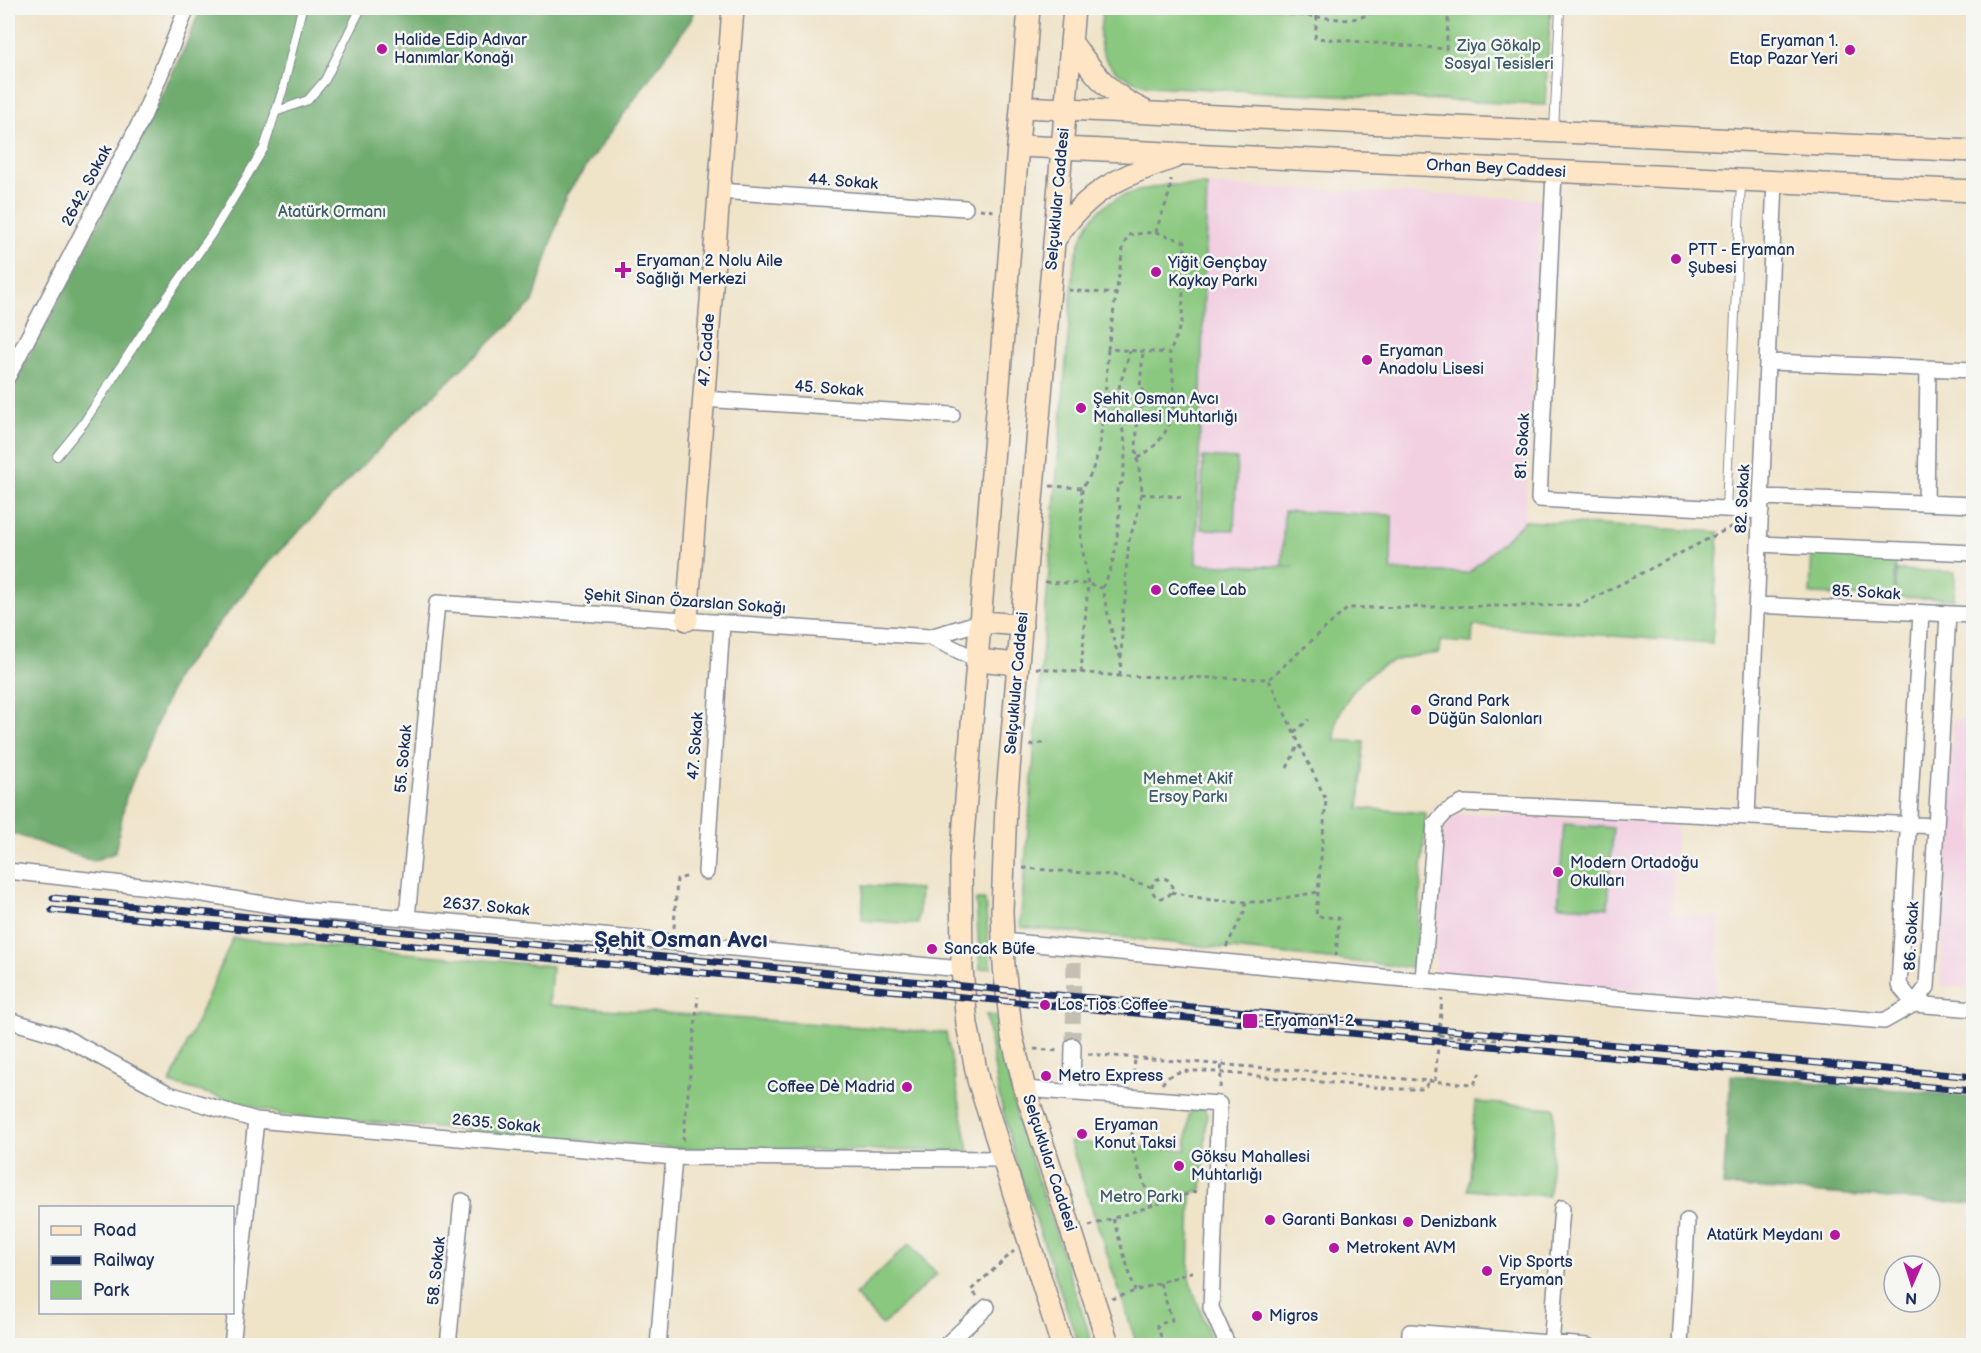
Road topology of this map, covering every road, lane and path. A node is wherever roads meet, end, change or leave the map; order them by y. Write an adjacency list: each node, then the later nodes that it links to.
1 (187, 8): 40 (street, 2642. Sokak)
2 (302, 8): 15 (lane)
3 (361, 8): 15 (lane)
4 (733, 8): 25 (main road, 47. Cadde)
5 (1029, 8): 13 (main road)
6 (1074, 8): 12 (main road, Selçuklular Caddesi)
7 (1227, 8): 11 (path)
8 (1378, 8): 11 (path)
9 (1449, 8): 11 (path)
10 (1560, 8): 17 (lane)
11 (1317, 16)
12 (1071, 42): 14 (main road, Selçuklular Caddesi); 16 (main road)
13 (1022, 106): 14 (main road); 18 (main road)
14 (1066, 109): 16 (main road); 19 (main road, Selçuklular Caddesi)
15 (275, 112): 43 (lane)
16 (1151, 113): 17 (main road)
17 (1554, 132): 20 (main road)
18 (1019, 146): 19 (main road, Orhan Bey Caddesi); 28 (main road)
19 (1062, 148): 21 (main road, Orhan Bey Caddesi); 30 (main road, Selçuklular Caddesi)
20 (1974, 152)
21 (1179, 156): 22 (main road, Orhan Bey Caddesi); 29 (path); 30 (main road)
22 (1554, 172): 23 (main road, Orhan Bey Caddesi); 52 (street, 81. Sokak)
23 (1741, 180): 24 (main road, Orhan Bey Caddesi); 52 (lane)
24 (1775, 182): 26 (main road, Orhan Bey Caddesi); 37 (street, 82. Sokak)
25 (719, 191): 27 (street, 44. Sokak); 41 (main road, 47. Cadde)
26 (1974, 191)
27 (965, 208): 28 (path)
28 (1014, 212): 64 (main road)
29 (1156, 232): 32 (path); 36 (path)
30 (1055, 238): 31 (main road, Selçuklular Caddesi)
31 (1051, 288): 32 (path); 45 (main road, Selçuklular Caddesi)
32 (1116, 294): 33 (path)
33 (1108, 349): 34 (path); 46 (path)
34 (1130, 351): 35 (path); 57 (path)
35 (1143, 351): 36 (path); 44 (path)
36 (1170, 353): 44 (path)
37 (1768, 362): 38 (street); 50 (street, 82. Sokak)
38 (1928, 369): 39 (street); 49 (street)
39 (1974, 370)
40 (8, 376)
41 (703, 399): 42 (street, 45. Sokak); 63 (main road, 47. Cadde)
42 (952, 415)
43 (57, 456)
44 (1138, 458): 47 (path)
45 (1034, 485): 46 (path); 56 (main road, Selçuklular Caddesi)
46 (1082, 488): 55 (path)
47 (1141, 494): 48 (path); 68 (path)
48 (1181, 497)
49 (1926, 503): 50 (street, 81. Sokak); 51 (street, 81. Sokak)
50 (1761, 504): 52 (street, 81. Sokak); 53 (street, 82. Sokak); 73 (path)
51 (1974, 505)
52 (1726, 509)
53 (1759, 544): 54 (street); 59 (street, 82. Sokak)
54 (1974, 553)
55 (1088, 584): 56 (path); 57 (path); 71 (path)
56 (1025, 587): 66 (main road, Selçuklular Caddesi)
57 (1102, 588): 68 (path)
58 (437, 603): 63 (street, Şehit Sinan Özarslan Sokağı); 88 (street, 55. Sokak)
59 (1757, 605): 60 (street, 85. Sokak); 78 (street, 82. Sokak)
60 (1921, 613): 61 (street, 85. Sokak); 79 (street, 86. Sokak)
61 (1948, 614): 62 (street, 85. Sokak); 80 (street, 86. Sokak)
62 (1974, 615)
63 (687, 620): 65 (street, Şehit Sinan Özarslan Sokağı)
64 (981, 622): 66 (main road); 67 (street); 69 (main road)
65 (722, 623): 67 (street, Şehit Sinan Özarslan Sokağı); 83 (street, 47. Sokak)
66 (1022, 624): 70 (main road, Selçuklular Caddesi)
67 (930, 637): 69 (street)
68 (1121, 658): 72 (path)
69 (978, 660): 70 (main road); 92 (main road)
70 (1018, 664): 71 (path); 81 (main road, Selçuklular Caddesi)
71 (1082, 674): 72 (path)
72 (1120, 676): 73 (path)
73 (1269, 679): 75 (path)
74 (1309, 720): 75 (path)
75 (1294, 732): 76 (path)
76 (1299, 744): 77 (path); 86 (path)
77 (1287, 768)
78 (1747, 817): 79 (street); 94 (street)
79 (1908, 825): 80 (street); 97 (street, 86. Sokak)
80 (1936, 826): 97 (street, 86. Sokak)
81 (1004, 866): 84 (path); 89 (main road, Selçuklular Caddesi)
82 (8, 870): 88 (street, 2637. Sokak)
83 (706, 872): 90 (path)
84 (1152, 887): 85 (path); 85 (path)
85 (1171, 892): 87 (path)
86 (1317, 892): 87 (path); 93 (path)
87 (1246, 902): 91 (path)
88 (407, 918): 90 (street, 2637. Sokak)
89 (1003, 941): 91 (street); 102 (main road, Selçuklular Caddesi)
90 (673, 942): 92 (street, 2637. Sokak)
91 (1220, 961): 93 (street)
92 (962, 969): 118 (main road)
93 (1330, 972): 94 (street)
94 (1423, 980): 95 (street)
95 (1444, 982): 97 (street); 100 (path)
96 (698, 997): 117 (path)
97 (1914, 1004): 98 (street)
98 (1974, 1008)
99 (8, 1020): 115 (street, 2635. Sokak)
100 (1439, 1035): 101 (path); 109 (path)
101 (1497, 1040)
102 (1015, 1048): 103 (path); 110 (main road, Selçuklular Caddesi)
103 (1073, 1049): 104 (path); 112 (street)
104 (1136, 1058): 105 (path); 113 (path)
105 (1222, 1062): 106 (path); 108 (path)
106 (1221, 1072): 108 (path); 111 (path); 114 (path)
107 (1480, 1073): 109 (path)
108 (1429, 1081): 109 (path)
109 (1435, 1081)
110 (1025, 1089): 112 (street); 125 (main road, Selçuklular Caddesi)
111 (1220, 1090)
112 (1072, 1093): 113 (street)
113 (1132, 1097): 114 (street)
114 (1155, 1099): 119 (street)
115 (256, 1120): 117 (street, 2635. Sokak); 133 (street)
116 (1132, 1132): 121 (path)
117 (678, 1157): 118 (street, 2635. Sokak); 135 (street)
118 (1003, 1160): 126 (main road)
119 (1216, 1185): 121 (path); 127 (street)
120 (462, 1201): 134 (street, 58. Sokak)
121 (1152, 1206): 123 (path)
122 (1562, 1208): 132 (street)
123 (1113, 1219): 125 (path); 129 (path)
124 (1687, 1221): 143 (street)
125 (1072, 1232): 130 (main road, Selçuklular Caddesi)
126 (1028, 1238): 131 (path); 137 (main road)
127 (1213, 1264): 128 (path); 140 (street)
128 (1159, 1282): 129 (path); 139 (path)
129 (1135, 1291): 130 (path)
130 (1096, 1304): 138 (main road, Selçuklular Caddesi)
131 (987, 1307): 136 (street)
132 (1552, 1344): 141 (street); 142 (street)
133 (232, 1346)
134 (448, 1346)
135 (658, 1346)
136 (945, 1346)
137 (1062, 1346)
138 (1109, 1346)
139 (1164, 1346)
140 (1228, 1346)
141 (1409, 1346)
142 (1588, 1346)
143 (1680, 1346)

